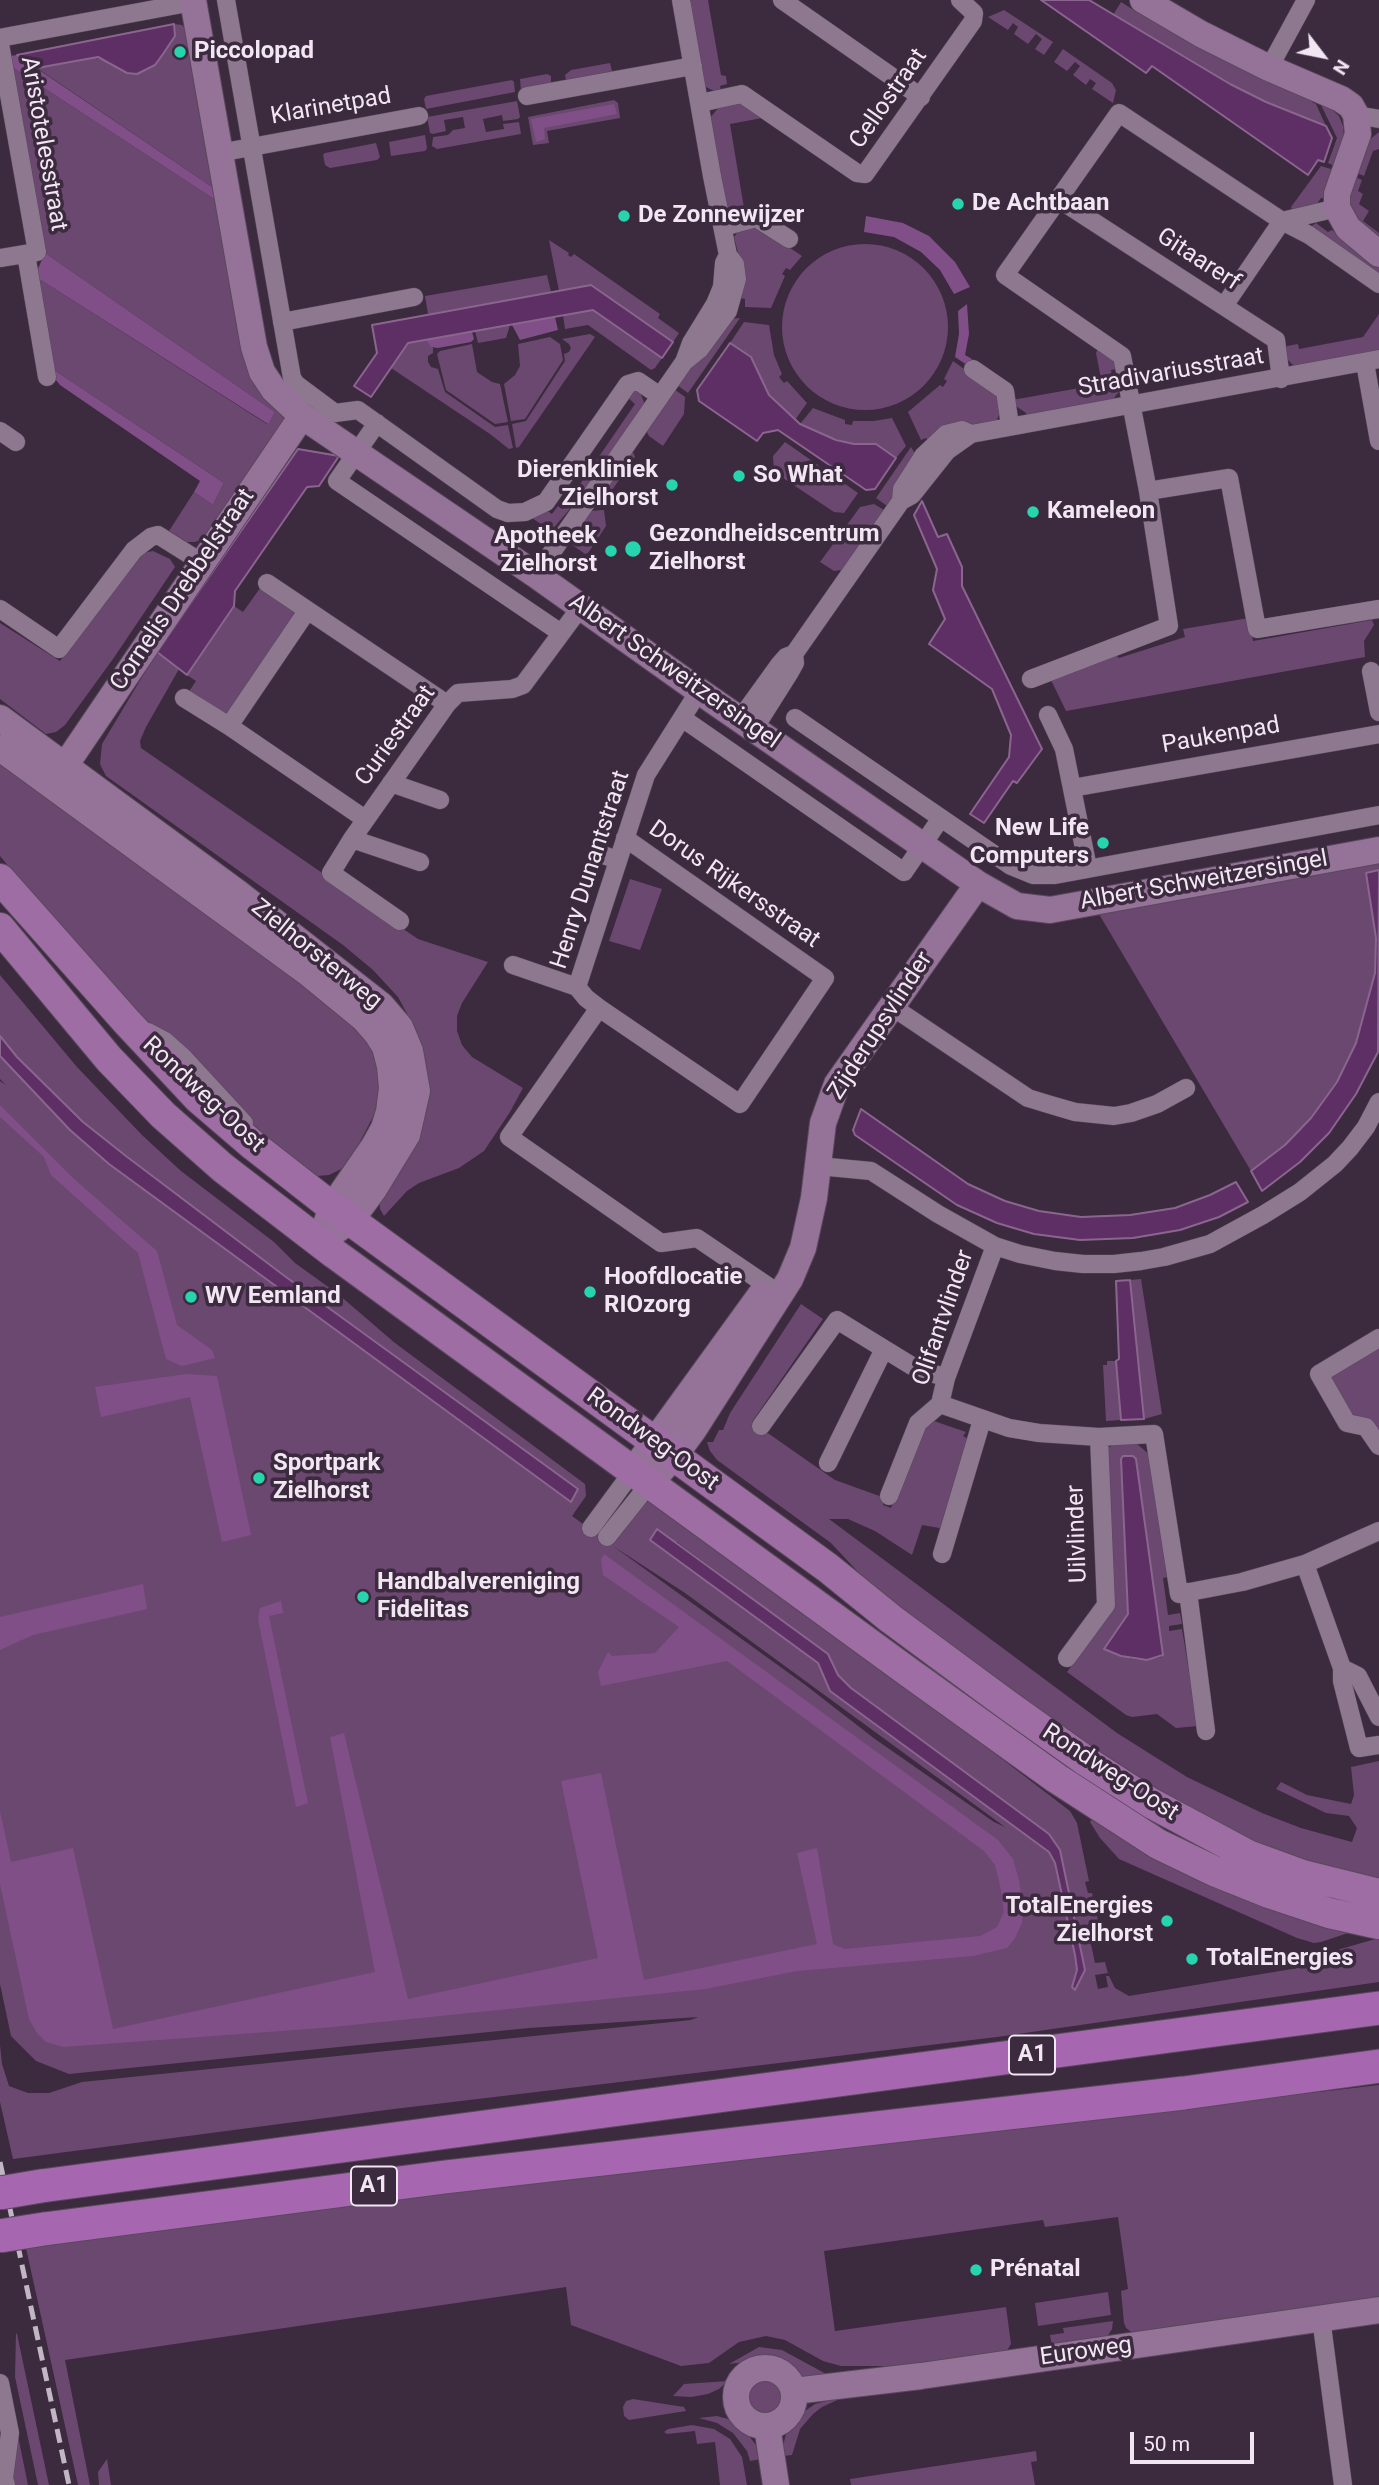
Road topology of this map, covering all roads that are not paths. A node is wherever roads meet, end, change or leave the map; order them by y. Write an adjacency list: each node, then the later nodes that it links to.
1 (226, 0): 17 (street)
2 (681, 0): 10 (street)
3 (782, 0): 13 (street)
4 (960, 0): 13 (street, Cellostraat)
5 (1143, 0): 11 (street)
6 (1306, 0): 11 (street)
7 (193, 1): 8 (street); 18 (street, Albert Schweitzersingel)
8 (0, 38)
9 (0, 44): 24 (street, Aristotelesstraat)
10 (693, 66): 12 (street); 14 (street)
11 (1269, 68): 16 (street)
12 (527, 96)
13 (920, 97): 14 (street, Cellostraat)
14 (700, 103): 22 (street)
15 (419, 116): 17 (street, Klarinetpad)
16 (1368, 117): 20 (street)
17 (251, 146): 18 (street); 30 (street)
18 (219, 153): 37 (street, Albert Schweitzersingel)
19 (1060, 200): 21 (street); 29 (street, Gitaarerf); 36 (street)
20 (1337, 208): 21 (street); 25 (street)
21 (1282, 221): 27 (street); 29 (street)
22 (723, 227): 23 (street); 35 (street)
23 (789, 239)
24 (32, 253): 26 (street); 33 (street, Aristotelesstraat)
25 (1379, 254)
26 (0, 258)
27 (1379, 284)
28 (414, 297): 30 (street)
29 (1224, 306): 34 (street, Gitaarerf)
30 (282, 322): 38 (street)
31 (1372, 361): 34 (street, Stradivariusstraat); 41 (street)
32 (973, 369): 39 (street)
33 (47, 377)
34 (1281, 379): 36 (street, Stradivariusstraat)
35 (660, 396): 38 (street); 46 (street)
36 (1131, 405): 39 (street, Stradivariusstraat); 44 (street)
37 (302, 416): 43 (street, Albert Schweitzersingel); 45 (street, Cornelis Drebbelstraat)
38 (377, 423): 43 (street, Albert Schweitzersingel)
39 (1010, 426): 63 (street, Stradivariusstraat)
40 (0, 431): 42 (street)
41 (1379, 441)
42 (16, 442)
43 (358, 452): 46 (street, Albert Schweitzersingel); 52 (street, Albert Schweitzersingel)
44 (1148, 491): 50 (street); 54 (street)
45 (201, 562): 49 (street); 67 (street, Cornelis Drebbelstraat)
46 (536, 575): 48 (street, Albert Schweitzersingel)
47 (267, 583): 51 (street)
48 (580, 607): 52 (street, Curiestraat); 55 (street, Albert Schweitzersingel)
49 (0, 610)
50 (1379, 610)
51 (307, 611): 57 (street); 64 (street)
52 (561, 633): 57 (street, Curiestraat)
53 (1371, 671): 58 (street)
54 (1031, 679)
55 (699, 691): 61 (street, Henry Dunantstraat); 63 (street, Albert Schweitzersingel)
56 (184, 698): 64 (street)
57 (447, 704): 68 (street, Curiestraat)
58 (1379, 712)
59 (1048, 715): 69 (street)
60 (0, 718): 67 (street, Zielhorsterweg)
61 (682, 718): 74 (street, Henry Dunantstraat); 76 (street, Albert Schweitzersingel)
62 (795, 718): 72 (street, Albert Schweitzersingel)
63 (747, 724): 76 (street, Albert Schweitzersingel)
64 (229, 726): 73 (street)
65 (1379, 734): 69 (street, Paukenpad)
66 (0, 748): 67 (street, Zielhorsterweg)
67 (58, 776): 94 (street, Zielhorsterweg)
68 (391, 783): 70 (street); 73 (street, Curiestraat)
69 (1072, 788): 81 (street)
70 (440, 800)
71 (1379, 815): 81 (street, Albert Schweitzersingel)
72 (940, 818): 76 (street, Albert Schweitzersingel); 81 (street, Albert Schweitzersingel)
73 (365, 819): 75 (street, Curiestraat)
74 (625, 838): 79 (street, Henry Dunantstraat); 89 (street, Dorus Rijkersstraat)
75 (352, 839): 80 (street); 84 (street, Curiestraat)
76 (922, 845): 83 (street, Albert Schweitzersingel)
77 (1379, 850): 83 (street, Albert Schweitzersingel)
78 (597, 853): 79 (street)
79 (618, 859): 87 (street, Henry Dunantstraat)
80 (419, 862)
81 (1088, 868)
82 (0, 878): 94 (main road, Rondweg-Oost)
83 (978, 884): 88 (street, Zijderupsvlinder)
84 (400, 921)
85 (0, 928): 95 (main road, Rondweg-Oost)
86 (513, 965): 87 (street)
87 (577, 987): 89 (street, Henry Dunantstraat)
88 (891, 1006): 90 (street); 93 (street, Zijderupsvlinder)
89 (599, 1008): 97 (street)
90 (1186, 1088)
91 (1379, 1102): 92 (street)
92 (1373, 1132): 96 (street)
93 (818, 1166): 96 (street); 97 (street, Zijderupsvlinder)
94 (342, 1213): 95 (street, Zielhorsterweg); 106 (main road, Rondweg-Oost)
95 (320, 1242): 108 (main road, Rondweg-Oost)
96 (995, 1246): 100 (street, Olifantvlinder)
97 (774, 1291): 106 (street, Zijderupsvlinder)
98 (1379, 1338): 105 (street)
99 (884, 1349): 100 (street); 103 (street); 107 (street)
100 (946, 1378): 101 (street, Olifantvlinder)
101 (940, 1404): 102 (street, Olifantvlinder); 109 (street)
102 (982, 1420): 104 (street, Olifantvlinder); 113 (street)
103 (761, 1426)
104 (1099, 1437): 115 (street, Olifantvlinder); 116 (street, Uilvlinder)
105 (1379, 1446)
106 (665, 1449): 108 (street, Zijderupsvlinder); 121 (main road, Rondweg-Oost)
107 (828, 1463)
108 (641, 1477): 110 (street); 112 (street); 122 (main road, Rondweg-Oost)
109 (889, 1496)
110 (591, 1528)
111 (1379, 1531): 114 (street)
112 (607, 1537)
113 (942, 1554)
114 (1306, 1564): 115 (street); 117 (street)
115 (1188, 1592): 119 (street)
116 (1067, 1658)
117 (1342, 1668): 118 (street); 120 (street)
118 (1379, 1717)
119 (1206, 1731)
120 (1379, 1745)
121 (1379, 1894)
122 (1379, 1924)
123 (1379, 2008): 125 (highway, A1, bridge)
124 (1379, 2066): 126 (highway, A1, bridge)
125 (0, 2193)
126 (0, 2236)
127 (1379, 2310): 128 (street, Euroweg)
128 (1321, 2318): 130 (street, Euroweg); 134 (street)
129 (0, 2383): 132 (street)
130 (794, 2391): 131 (street); 131 (street)
131 (767, 2426): 133 (street)
132 (6, 2485)
133 (776, 2485)
134 (1343, 2485)

